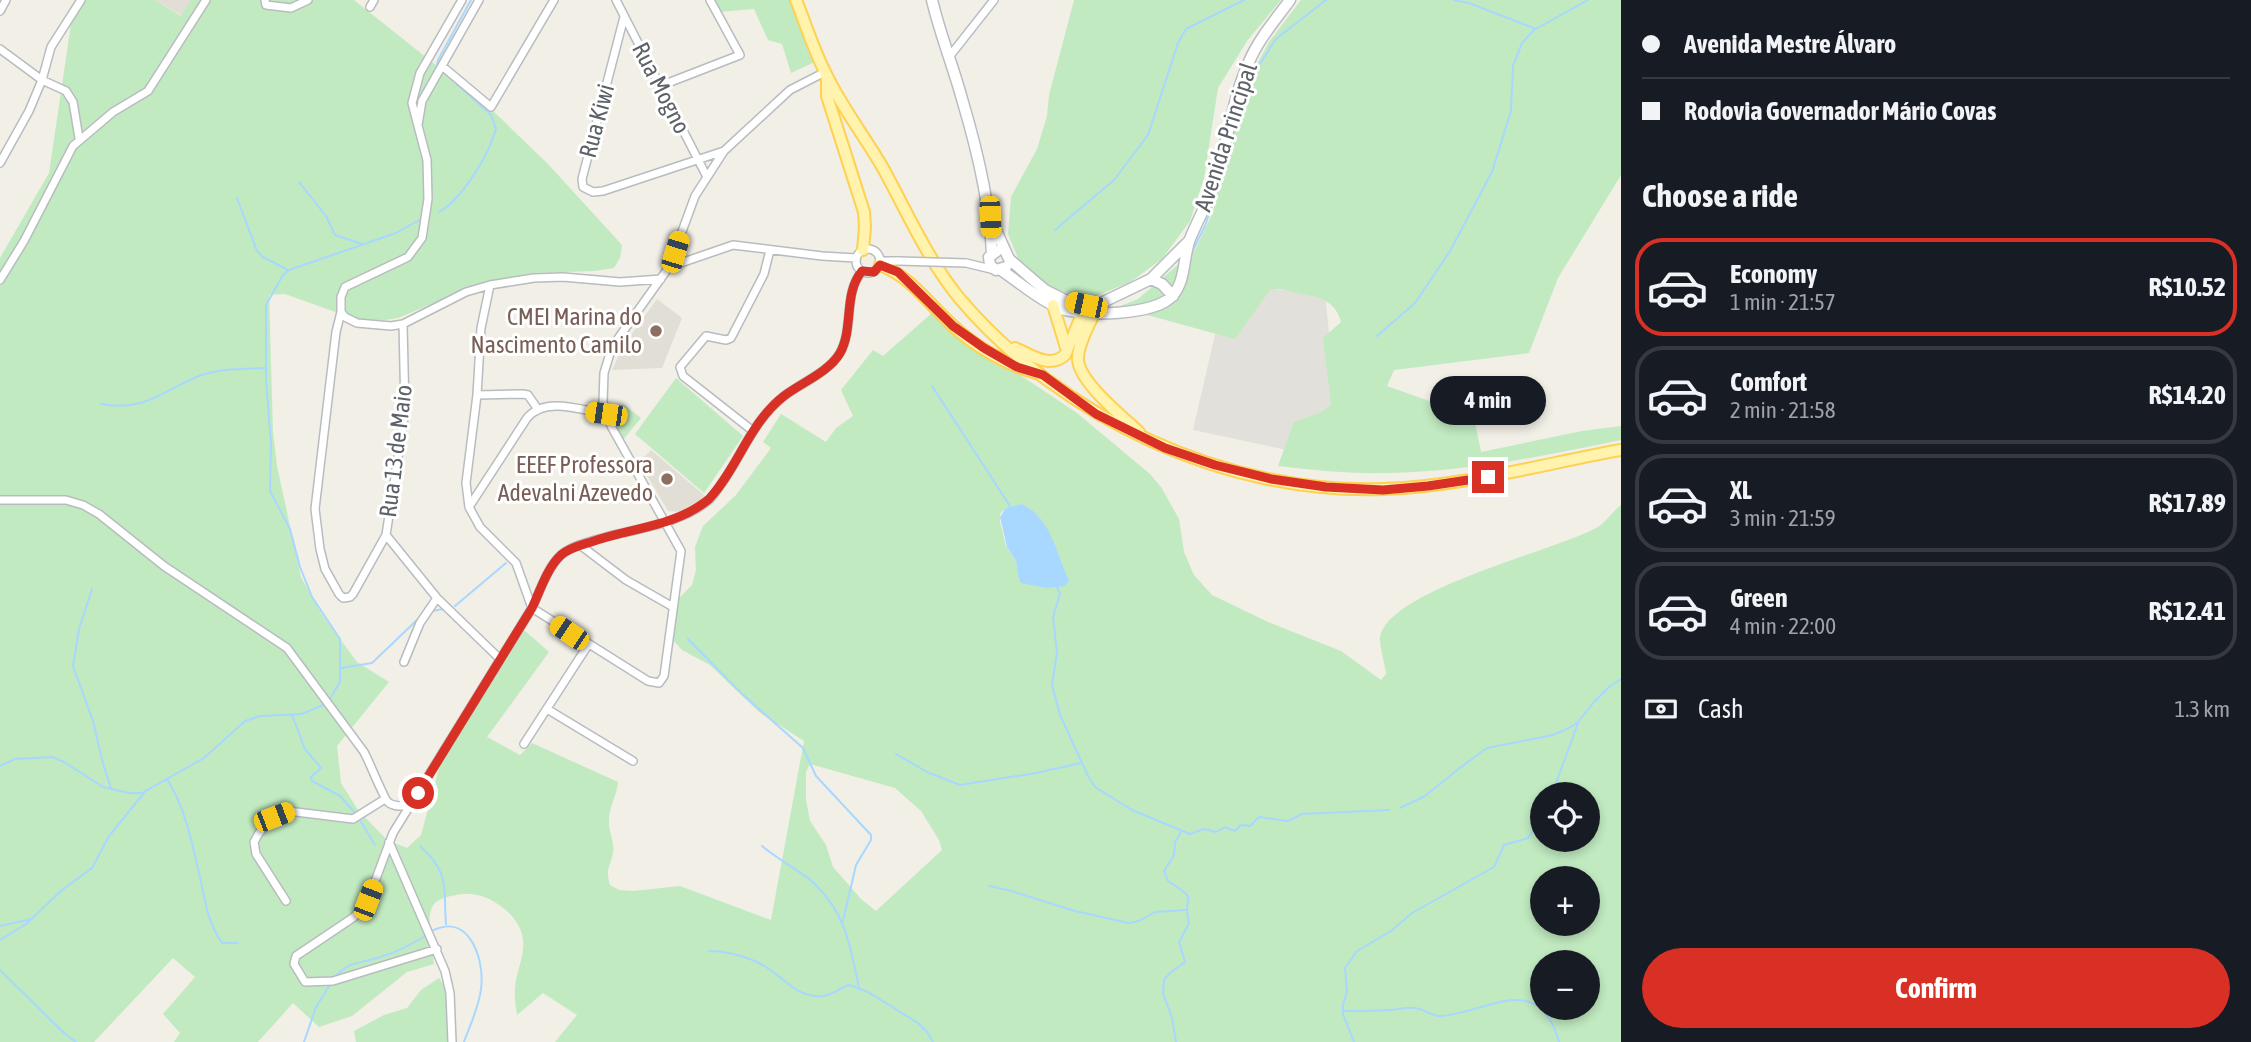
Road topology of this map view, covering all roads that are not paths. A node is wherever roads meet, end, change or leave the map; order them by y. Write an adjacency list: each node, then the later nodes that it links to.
1 (6, 0): 15 (street)
2 (81, 0): 21 (street)
3 (206, 0): 26 (street)
4 (265, 0): 5 (street)
5 (308, 0)
6 (462, 0): 24 (street)
7 (479, 0): 19 (street)
8 (554, 0): 19 (street)
9 (616, 0): 16 (street, Rua Mogno)
10 (710, 0): 22 (street)
11 (796, 0): 20 (main road)
12 (932, 0): 18 (street)
13 (994, 0): 18 (street)
14 (1290, 0): 32 (street, Avenida Principal)
15 (0, 11)
16 (624, 17): 22 (street, Rua Mogno); 28 (street, Rua Kiwi)
17 (0, 49): 21 (street)
18 (949, 57): 31 (street)
19 (442, 65): 23 (street)
20 (826, 75): 27 (street); 34 (main road); 51 (main road)
21 (42, 80): 26 (street); 29 (street)
22 (660, 86): 28 (street, Rua Mogno)
23 (422, 102): 24 (street); 25 (street)
24 (412, 103): 25 (street)
25 (417, 129): 49 (street)
26 (79, 138): 44 (street)
27 (724, 151): 28 (street); 30 (street)
28 (698, 161): 30 (street, Rua Mogno)
29 (0, 163)
30 (707, 177): 39 (street)
31 (990, 217): 35 (street); 36 (street)
32 (1189, 242): 43 (street, Avenida Principal); 46 (street, Avenida Principal)
33 (770, 250): 34 (street); 39 (street); 57 (street)
34 (860, 254): 37 (street); 41 (street)
35 (991, 255): 36 (street); 38 (street); 40 (street)
36 (1008, 256): 40 (street); 48 (street)
37 (880, 263): 38 (street, bridge); 41 (street); 53 (main road)
38 (969, 264): 40 (street)
39 (669, 267): 42 (street)
40 (999, 270): 47 (street)
41 (862, 271): 57 (street)
42 (661, 279): 45 (street); 56 (street)
43 (1151, 279): 46 (street); 48 (street, Avenida Principal)
44 (0, 280)
45 (490, 285): 50 (street); 54 (street)
46 (1173, 296): 48 (street)
47 (1053, 305): 48 (street); 52 (main road)
48 (1090, 309): 52 (main road); 58 (main road)
49 (341, 312): 50 (street); 63 (street)
50 (403, 324): 63 (street, Rua 13 de Maio)
51 (1006, 344): 52 (main road); 53 (main road)
52 (1067, 351)
53 (1043, 375): 58 (main road)
54 (477, 396): 55 (street); 61 (street)
55 (537, 408): 56 (street); 61 (street)
56 (606, 414): 62 (street)
57 (753, 431): 62 (street)
58 (1146, 439): 59 (main road)
59 (1621, 450)
60 (0, 500): 74 (street)
61 (470, 507): 67 (street)
62 (664, 518): 64 (street); 66 (street)
63 (386, 535): 65 (street, Rua 13 de Maio)
64 (580, 545): 66 (street); 67 (street)
65 (437, 598): 69 (street, Rua 13 de Maio); 70 (street)
66 (673, 607): 68 (street)
67 (532, 608): 68 (street); 69 (street)
68 (588, 645): 71 (street)
69 (500, 659): 75 (street)
70 (404, 662)
71 (547, 709): 72 (street); 73 (street)
72 (524, 744)
73 (633, 761)
74 (386, 799): 75 (street); 77 (street)
75 (410, 806): 76 (street)
76 (388, 841): 78 (street); 78 (street)
77 (286, 901)
78 (437, 949): 79 (street)
79 (452, 1042)

